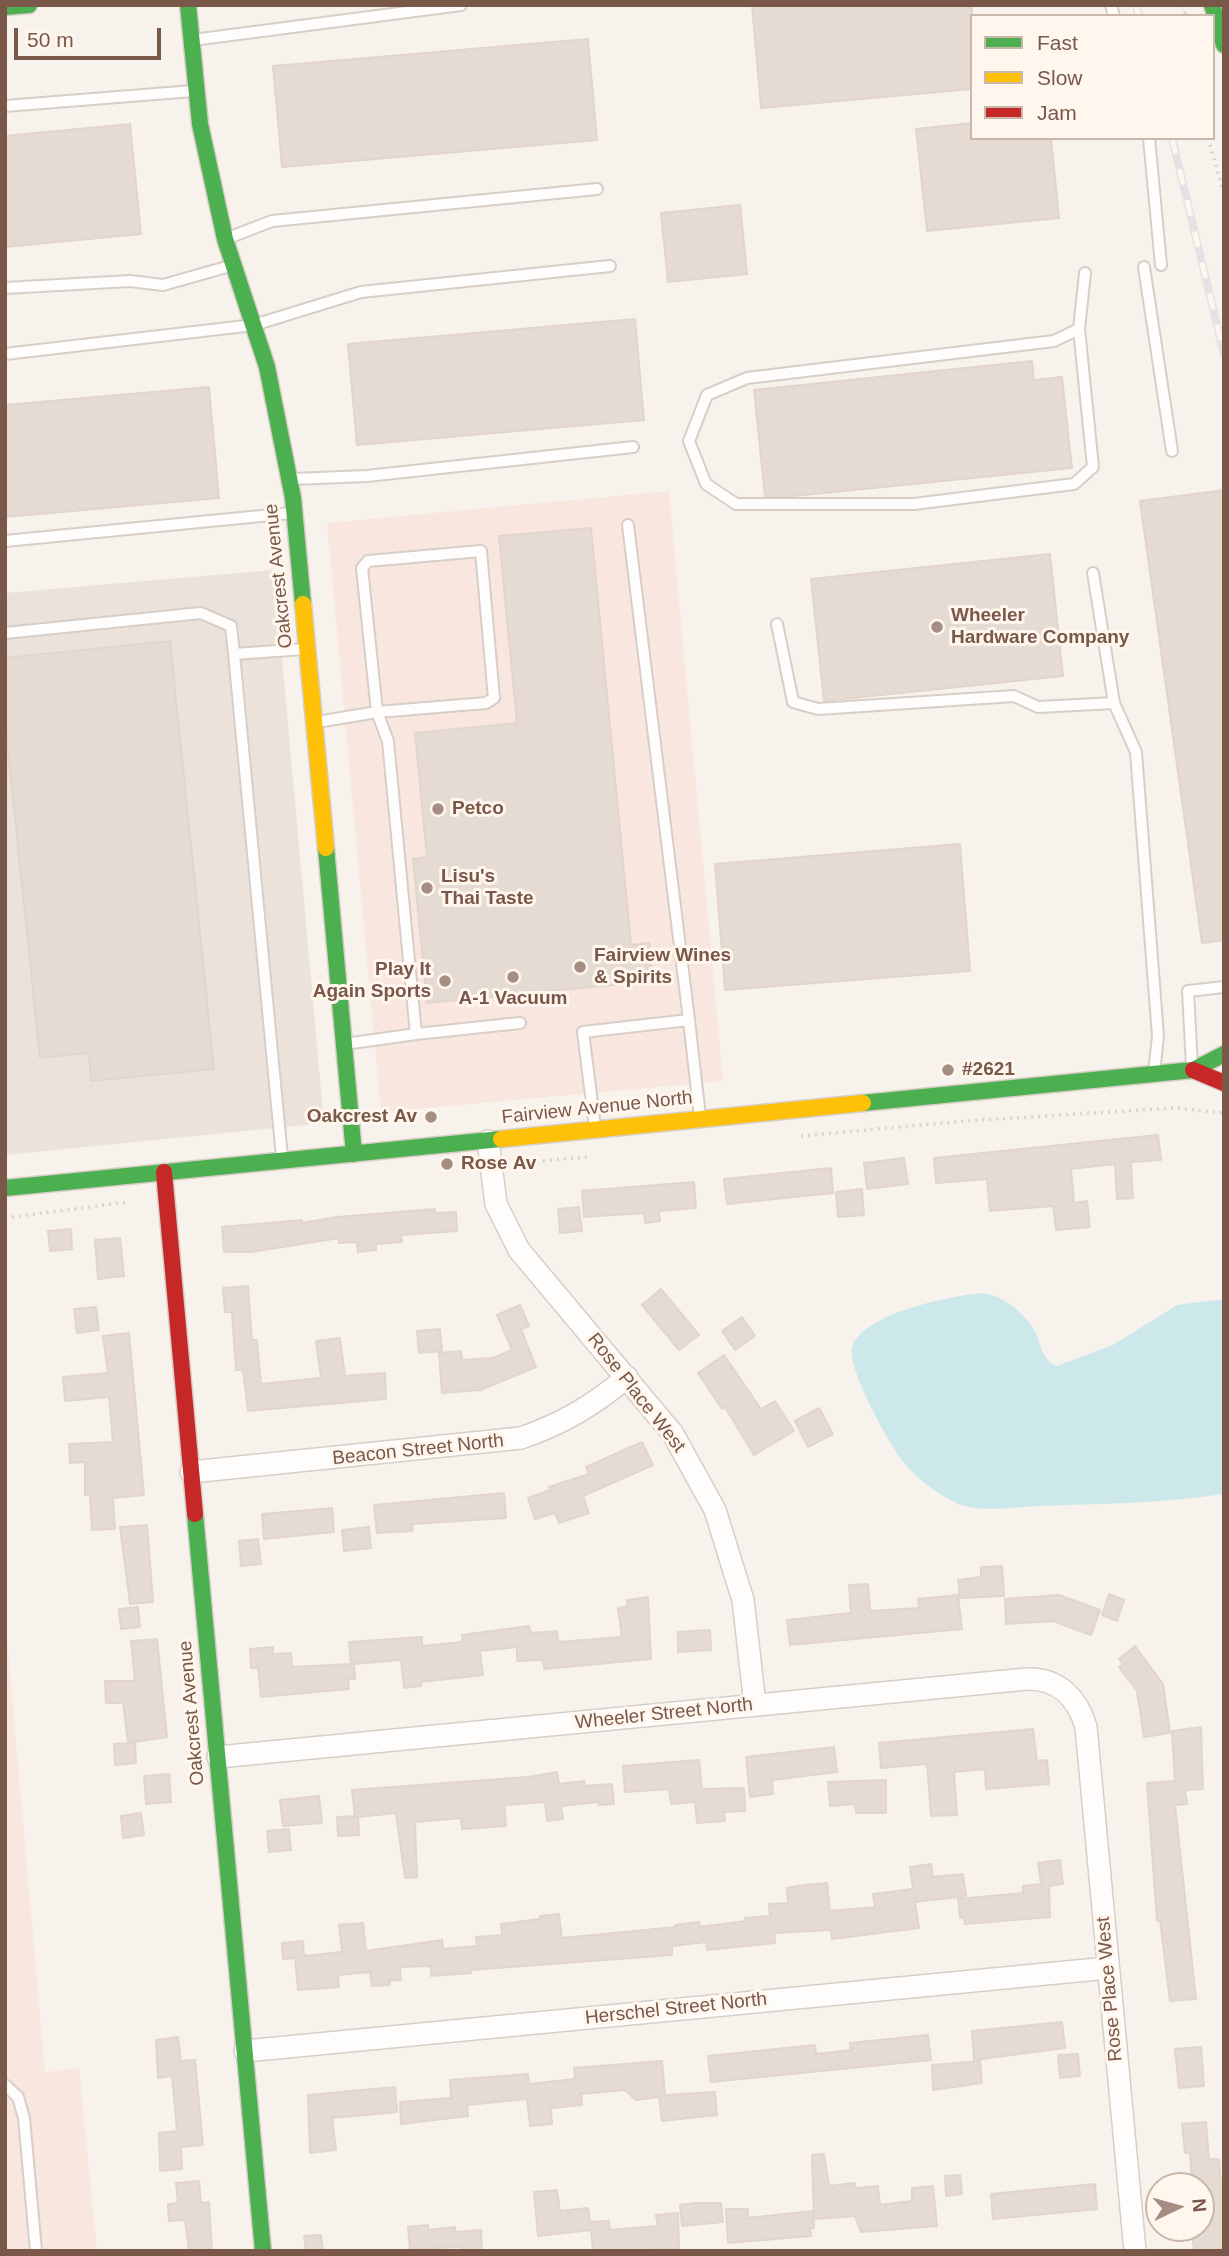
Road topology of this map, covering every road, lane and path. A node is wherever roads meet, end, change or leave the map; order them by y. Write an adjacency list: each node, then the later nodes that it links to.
1 (29, 5): 4 (street)
2 (188, 5): 6 (street, Oakcrest Avenue)
3 (461, 5): 6 (lane)
4 (5, 8)
5 (1215, 15): 7 (street)
6 (191, 41): 8 (street, Oakcrest Avenue)
7 (1224, 45)
8 (196, 91): 9 (lane); 14 (street, Oakcrest Avenue)
9 (5, 106)
10 (1149, 140): 16 (lane)
11 (1209, 140): 13 (path)
12 (597, 189): 14 (lane)
13 (1224, 194)
14 (225, 239): 15 (street, Oakcrest Avenue)
15 (234, 265): 20 (lane); 21 (street, Oakcrest Avenue)
16 (1161, 265)
17 (610, 266): 21 (lane)
18 (1144, 267): 25 (lane)
19 (1085, 273): 22 (lane)
20 (5, 288)
21 (254, 326): 23 (lane); 26 (street, Oakcrest Avenue)
22 (1079, 329): 22 (lane)
23 (5, 354)
24 (633, 447): 26 (lane)
25 (1171, 451)
26 (290, 479): 27 (street, Oakcrest Avenue)
27 (295, 513): 29 (lane); 33 (street, Oakcrest Avenue)
28 (628, 524): 39 (lane)
29 (5, 541)
30 (1093, 573): 35 (lane)
31 (777, 624): 35 (lane)
32 (5, 633): 34 (lane)
33 (308, 648): 34 (lane); 37 (street, Oakcrest Avenue)
34 (234, 654): 54 (lane)
35 (1114, 703): 45 (lane)
36 (377, 712): 36 (lane); 37 (lane); 41 (lane)
37 (314, 722): 42 (street, Oakcrest Avenue)
38 (1224, 987): 44 (lane)
39 (689, 1020): 48 (lane); 49 (lane)
40 (520, 1023): 41 (lane)
41 (416, 1034): 42 (lane)
42 (344, 1044): 52 (street, Oakcrest Avenue)
43 (1224, 1054): 44 (street, Fairview Avenue North)
44 (1193, 1070): 45 (street, Fairview Avenue North); 46 (street, Fairview Avenue North)
45 (1154, 1074): 48 (street, Fairview Avenue North)
46 (1224, 1083)
47 (1224, 1113): 50 (path)
48 (700, 1119): 49 (street, Fairview Avenue North)
49 (595, 1130): 51 (street, Fairview Avenue North)
50 (794, 1136)
51 (489, 1151): 52 (street, Fairview Avenue North); 53 (path); 59 (street, Rose Place West)
52 (354, 1154): 54 (street, Fairview Avenue North)
53 (590, 1157)
54 (283, 1161): 55 (street, Fairview Avenue North)
55 (164, 1172): 56 (street, Fairview Avenue North); 60 (street, Oakcrest Avenue)
56 (5, 1188)
57 (132, 1202): 58 (path)
58 (5, 1218)
59 (627, 1377): 60 (street, Beacon Street North); 61 (street, Rose Place West)
60 (191, 1472): 63 (street, Oakcrest Avenue)
61 (755, 1705): 62 (street, Wheeler Street North); 63 (street, Wheeler Street North)
62 (1086, 1727): 64 (street, Rose Place West)
63 (218, 1757): 65 (street, Oakcrest Avenue)
64 (1108, 1968): 65 (street, Herschel Street North); 69 (street, Rose Place West)
65 (244, 2051): 68 (street, Oakcrest Avenue)
66 (5, 2085): 67 (lane)
67 (36, 2251)
68 (263, 2251)
69 (1135, 2251)

